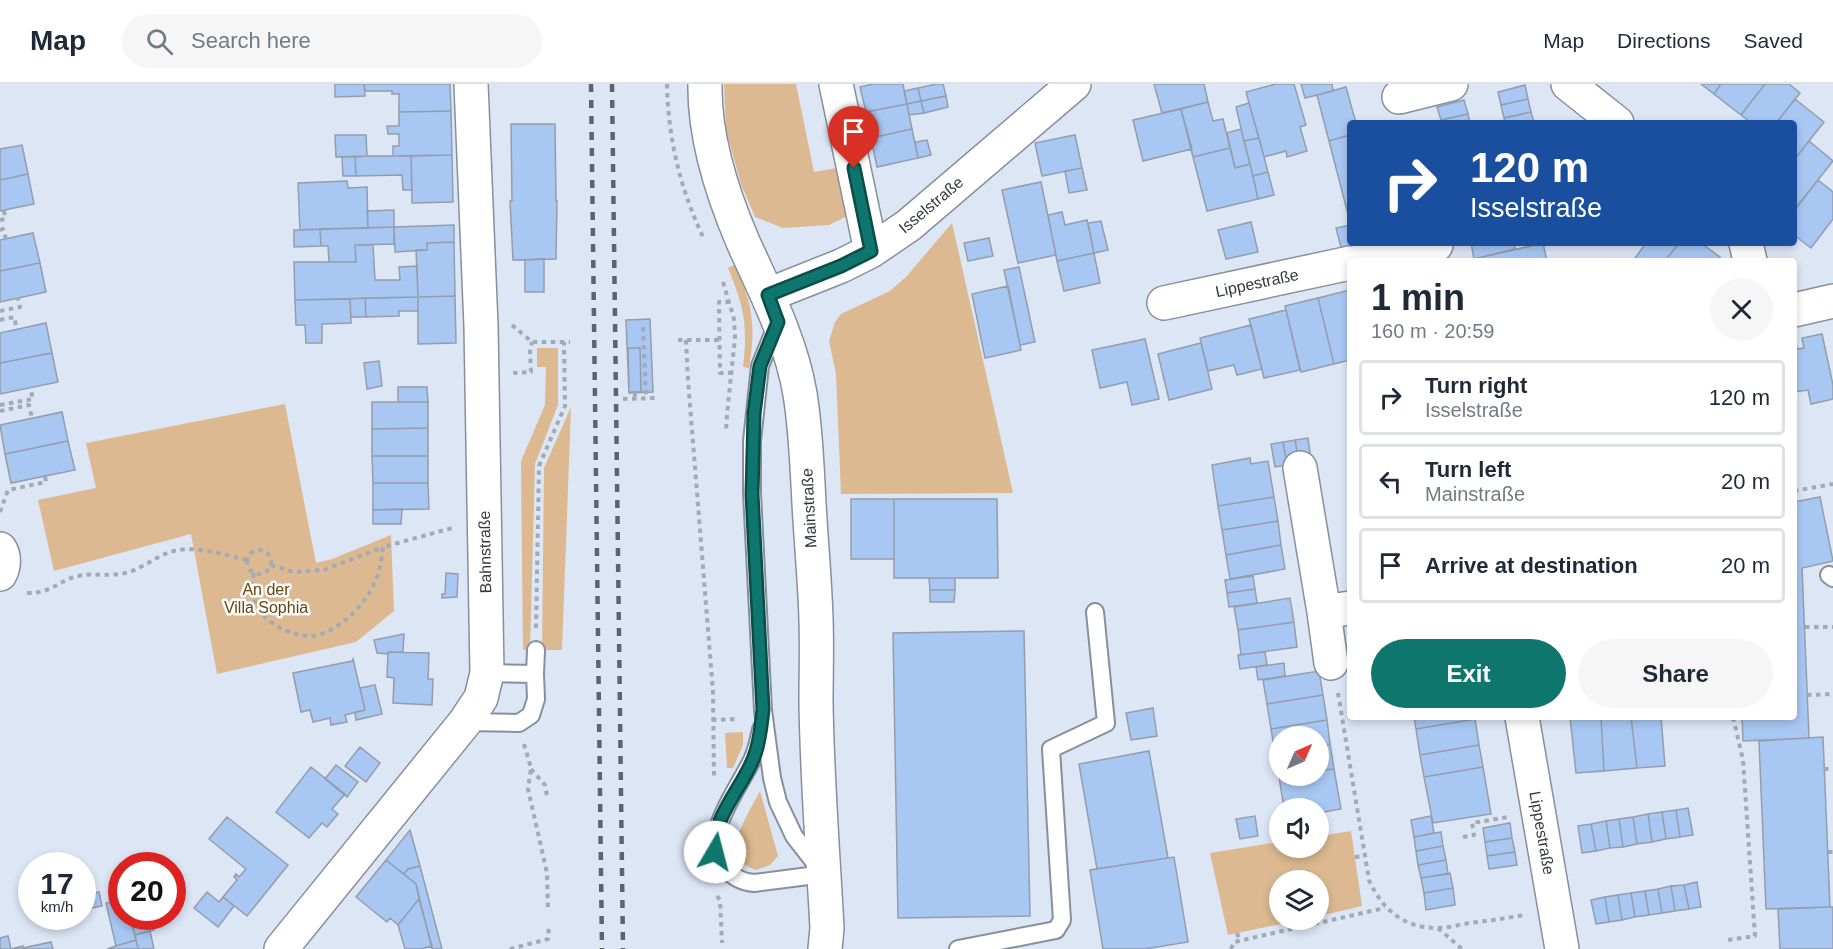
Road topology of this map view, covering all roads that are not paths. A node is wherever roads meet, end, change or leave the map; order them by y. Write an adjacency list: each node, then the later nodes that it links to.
1 (471, 84): 24 (street, Bahnstraße)
2 (705, 84): 15 (street, Mainstraße)
3 (836, 84): 10 (street)
4 (1074, 84): 10 (street, Isselstraße)
5 (1451, 84): 7 (street)
6 (1568, 84): 8 (street)
7 (1399, 101)
8 (1613, 120)
9 (1437, 250): 11 (street)
10 (871, 251): 15 (street, Isselstraße)
11 (1381, 258)
12 (1347, 264): 14 (street, Lippestraße)
13 (1833, 301): 16 (street)
14 (1164, 303)
15 (773, 308): 26 (lane); 29 (street, Mainstraße)
16 (1797, 309)
17 (1300, 468): 20 (street)
18 (0, 549): 19 (street)
19 (10, 583)
20 (1337, 610): 23 (street)
21 (1095, 612): 32 (lane)
22 (536, 650): 25 (lane)
23 (1331, 663)
24 (487, 673): 25 (lane); 28 (street, Bahnstraße)
25 (535, 674): 28 (lane)
26 (763, 710): 29 (lane); 29 (lane)
27 (1523, 720): 33 (street, Lippestraße)
28 (465, 722): 30 (street, Bahnstraße)
29 (824, 874): 31 (street, Mainstraße)
30 (281, 949)
31 (825, 949)
32 (958, 949)
33 (1562, 949)

